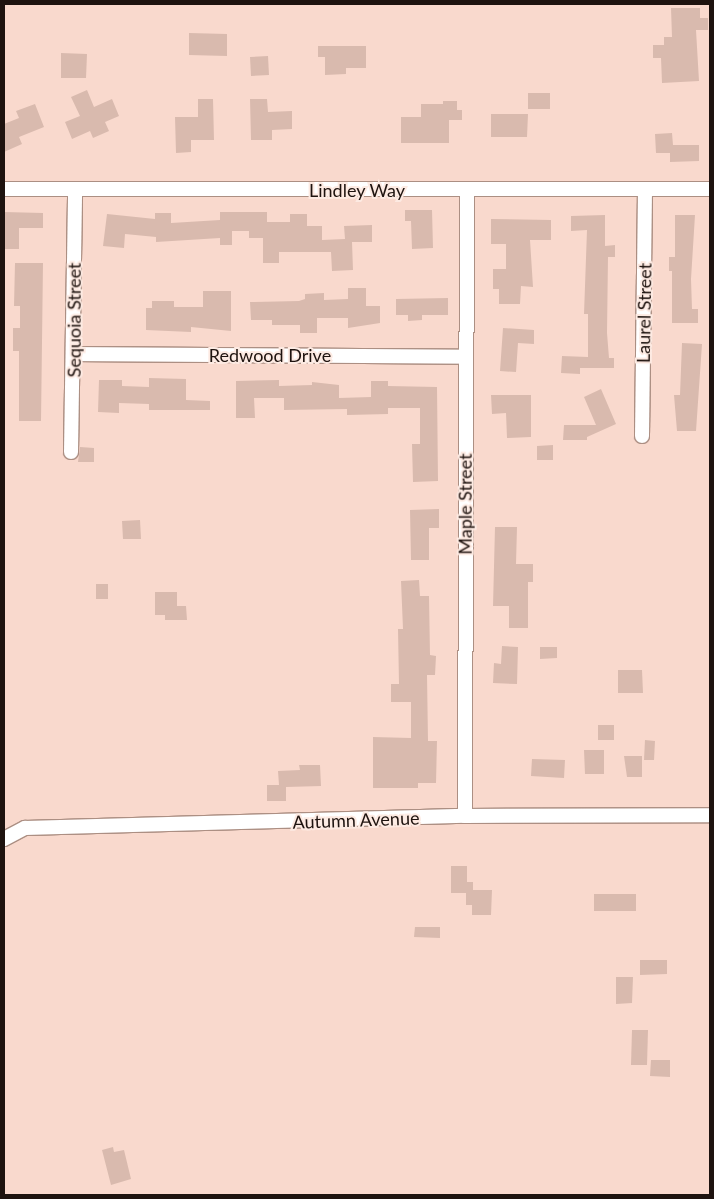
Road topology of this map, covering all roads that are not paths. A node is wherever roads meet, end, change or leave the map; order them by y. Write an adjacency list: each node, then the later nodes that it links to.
1 (4, 189): 2 (street, Lindley Way)
2 (74, 189): 5 (street, Lindley Way); 6 (street, Sequoia Street)
3 (710, 189): 4 (street, Lindley Way)
4 (645, 190): 5 (street, Lindley Way); 8 (street, Laurel Street)
5 (467, 191): 7 (street, Maple Street)
6 (74, 354): 7 (street, Redwood Drive); 9 (street, Sequoia Street)
7 (465, 357): 11 (street, Maple Street)
8 (642, 436)
9 (71, 452)
10 (710, 815): 11 (street, Autumn Avenue)
11 (465, 816): 12 (street, Autumn Avenue)
12 (4, 839)

